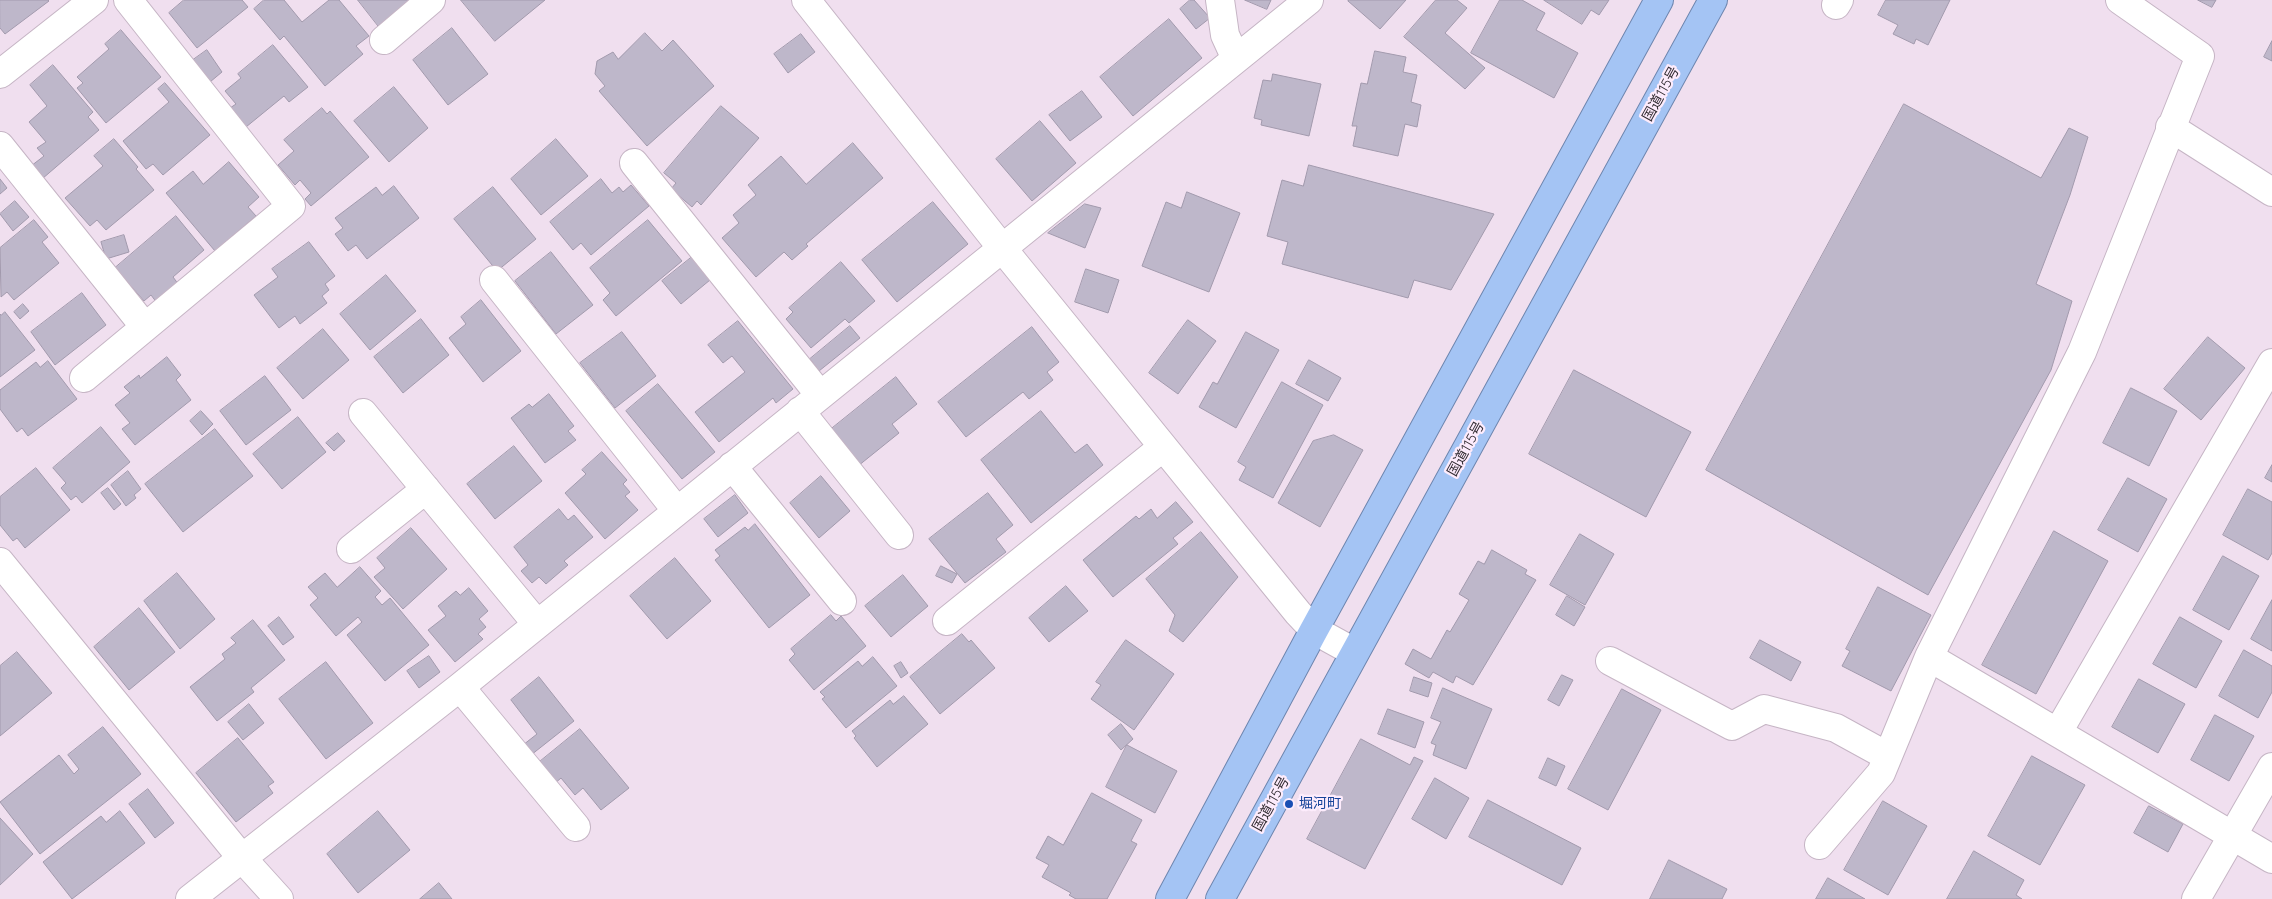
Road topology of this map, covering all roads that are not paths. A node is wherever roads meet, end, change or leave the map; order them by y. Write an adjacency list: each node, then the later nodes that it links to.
1 (128, 0): 19 (street)
2 (431, 0): 10 (street)
3 (806, 0): 17 (street)
4 (1220, 0): 11 (street)
5 (1309, 0): 11 (street)
6 (1659, 0): 34 (highway)
7 (1713, 0): 35 (highway, 国道115号)
8 (2120, 0): 13 (street)
9 (84, 3): 12 (street)
10 (384, 40)
11 (1236, 59): 17 (street)
12 (0, 74)
13 (2170, 127): 16 (street); 36 (street)
14 (0, 146): 19 (street)
15 (634, 163): 22 (street)
16 (2272, 192)
17 (1002, 248): 22 (street); 24 (street)
18 (494, 280): 27 (street)
19 (145, 327): 21 (street)
20 (2272, 363): 39 (street)
21 (84, 378)
22 (810, 403): 25 (street); 28 (street)
23 (363, 413): 26 (street)
24 (1163, 447): 32 (street); 34 (street)
25 (732, 466): 27 (street); 31 (street)
26 (426, 489): 29 (street); 33 (street)
27 (677, 511): 33 (street)
28 (899, 535)
29 (351, 549)
30 (0, 562): 45 (street)
31 (842, 601)
32 (947, 621)
33 (537, 624): 38 (street)
34 (1314, 630): 35 (street); 49 (highway)
35 (1354, 652): 50 (highway, 国道115号)
36 (1929, 657): 39 (street); 40 (street)
37 (1610, 661): 40 (street)
38 (460, 687): 42 (street); 45 (street)
39 (2058, 732): 43 (street)
40 (1887, 756): 44 (street)
41 (2272, 766): 43 (street)
42 (576, 827)
43 (2232, 837): 46 (street); 51 (street)
44 (1819, 845)
45 (241, 858): 47 (street); 48 (street)
46 (2272, 859)
47 (190, 899)
48 (279, 899)
49 (1170, 899)
50 (1220, 899)
51 (2196, 899)

